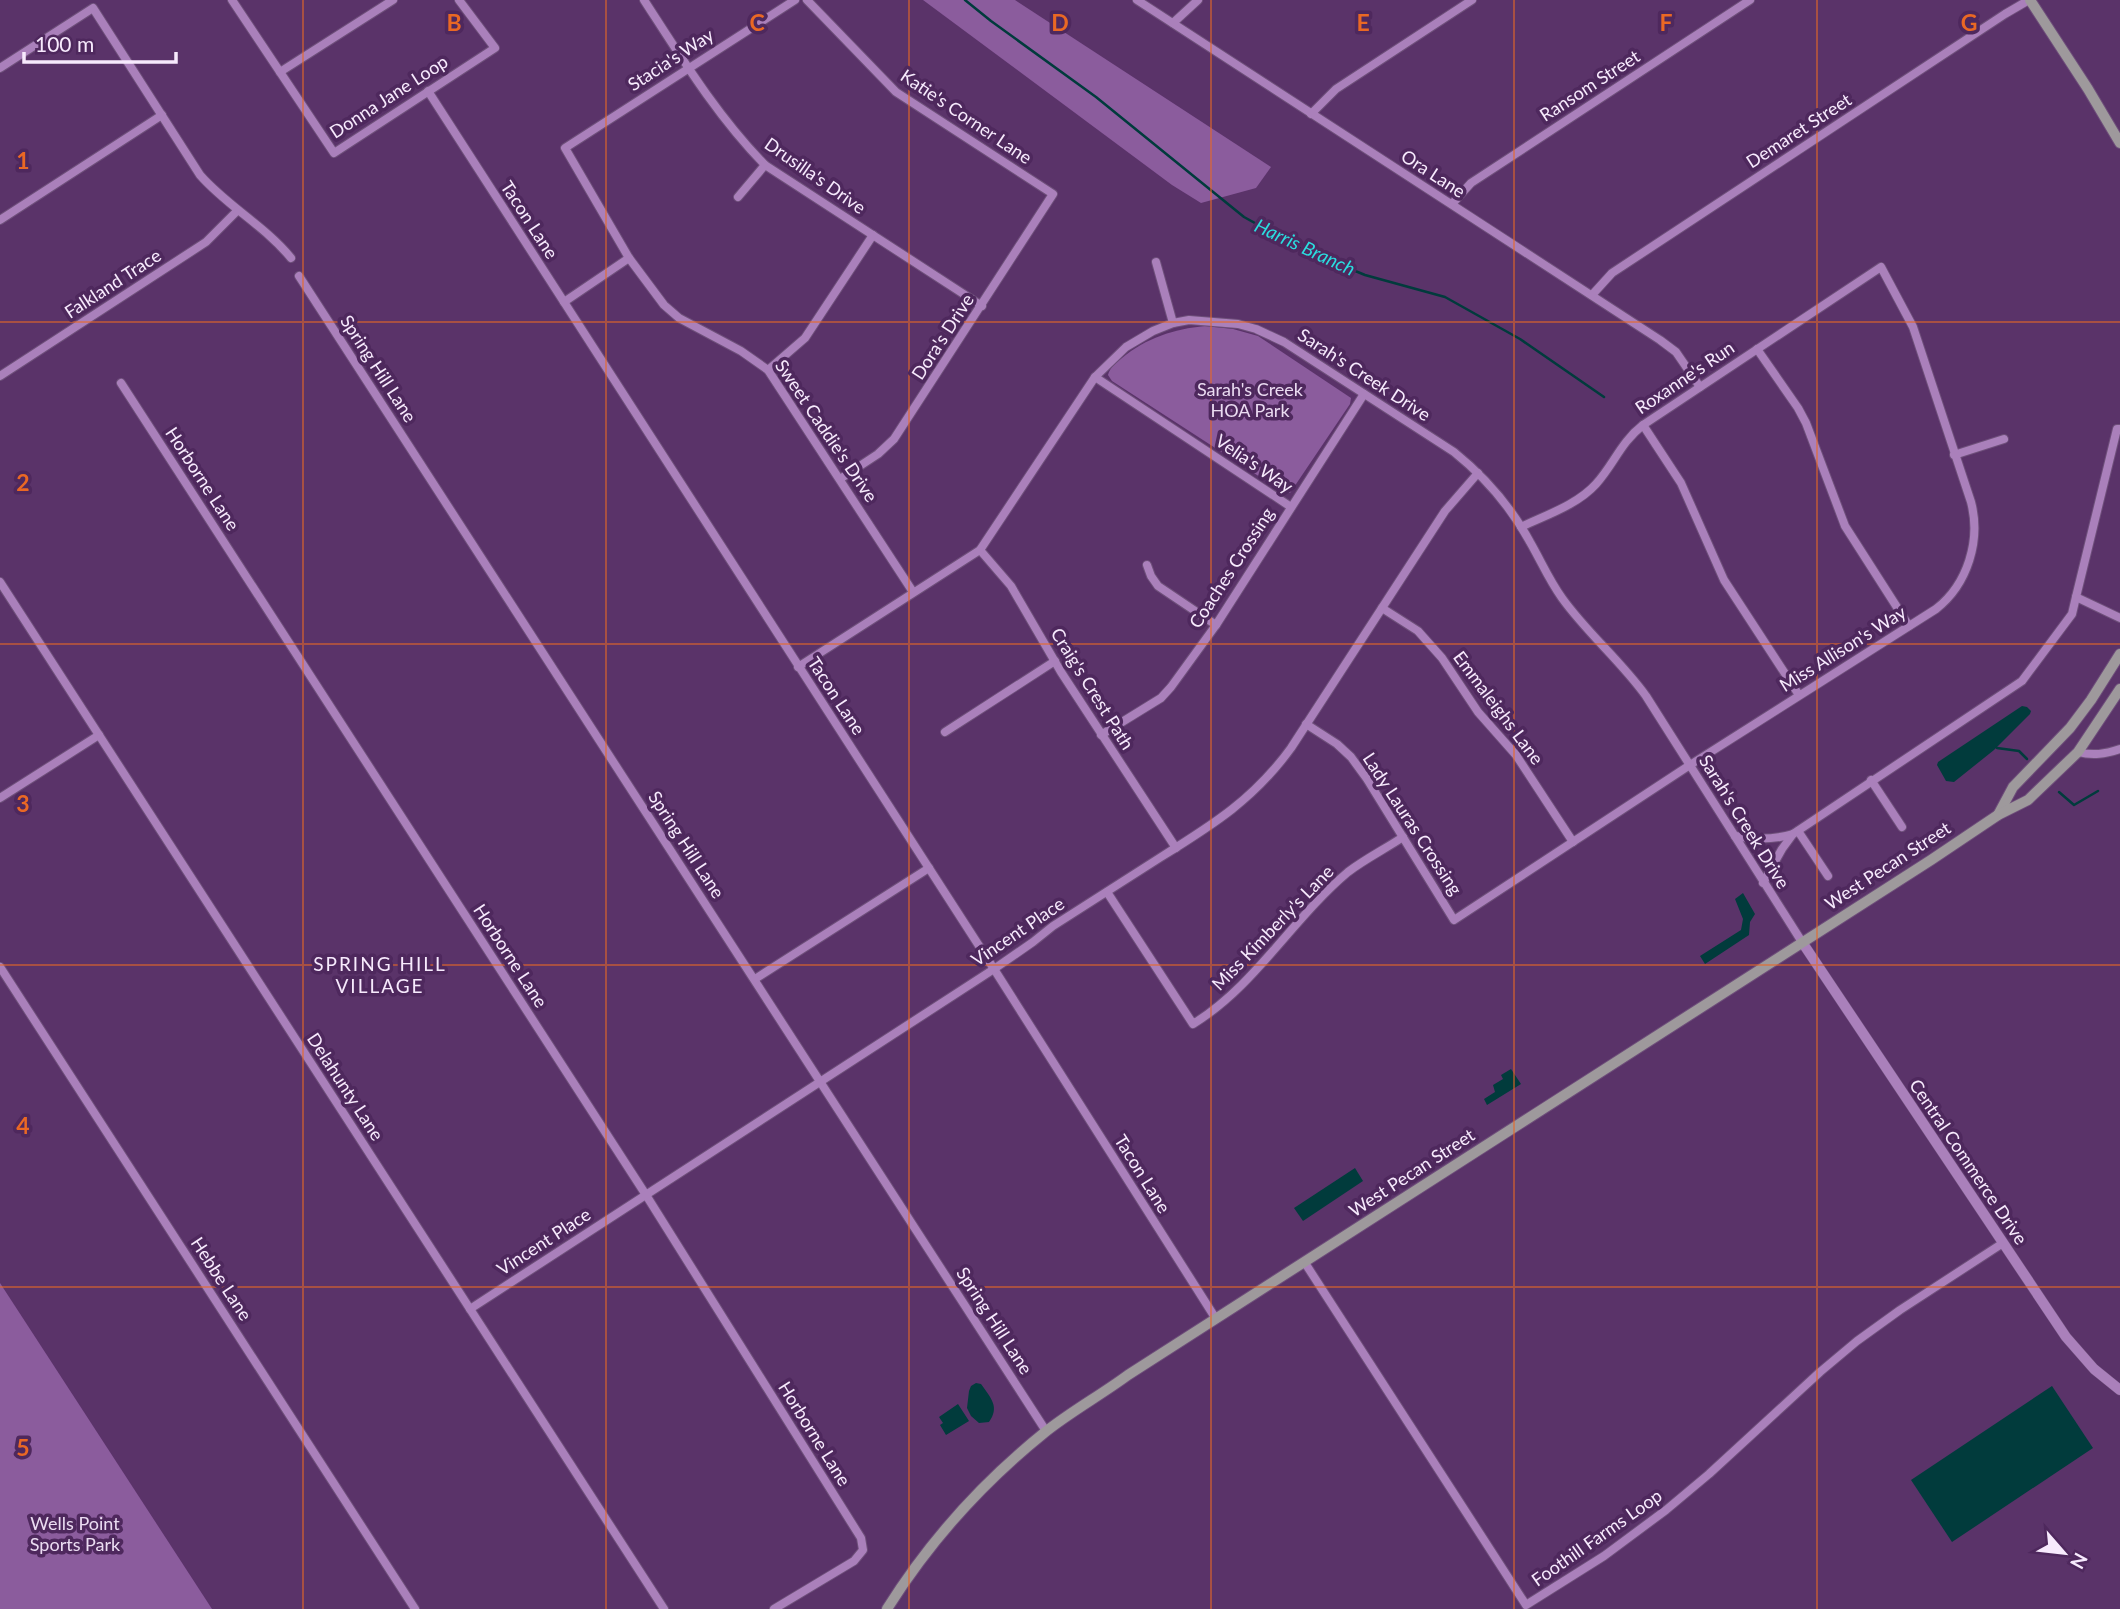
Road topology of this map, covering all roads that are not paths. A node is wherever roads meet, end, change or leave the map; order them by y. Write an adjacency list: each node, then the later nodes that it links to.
1 (232, 0): 15 (street, Donna Jane Loop)
2 (393, 0): 15 (street)
3 (459, 0): 16 (street, Donna Jane Loop)
4 (644, 0): 14 (street, Drusilla's Drive)
5 (795, 0): 14 (street, Stacia's Way)
6 (807, 0): 22 (street, Katie's Corner Lane)
7 (1137, 0): 12 (street, Ora Lane)
8 (1198, 0): 12 (street)
9 (1472, 0): 17 (street)
10 (1750, 0): 24 (street, Ransom Street)
11 (2030, 0): 19 (main road); 33 (street, Demaret Street)
12 (1173, 23): 17 (street, Ora Lane)
13 (0, 68): 18 (street)
14 (688, 68): 20 (street, Stacia's Way); 21 (street, Drusilla's Drive)
15 (280, 72): 16 (street, Donna Jane Loop)
16 (428, 91): 34 (street, Tacon Lane)
17 (1311, 114): 24 (street, Ora Lane)
18 (162, 115): 25 (street); 26 (street)
19 (2119, 140)
20 (565, 148): 29 (street, Sweet Caddie's Drive)
21 (765, 165): 23 (street); 27 (street, Drusilla's Drive)
22 (1053, 194): 35 (street, Dora's Drive)
23 (738, 197)
24 (1452, 204): 33 (street, Ora Lane)
25 (237, 211): 28 (street); 39 (street, Falkland Trace)
26 (0, 220)
27 (873, 235): 35 (street, Drusilla's Drive); 38 (street)
28 (291, 258)
29 (629, 258): 34 (street); 38 (street, Sweet Caddie's Drive)
30 (1156, 262): 36 (street)
31 (1881, 267): 37 (street, Roxanne's Run); 47 (street, Miss Allison's Way)
32 (299, 276): 90 (street, Spring Hill Lane)
33 (1592, 295): 42 (street, Ora Lane)
34 (564, 302): 63 (street, Tacon Lane)
35 (982, 306): 49 (street, Dora's Drive)
36 (1173, 323): 40 (street, Sarah's Creek Drive); 43 (street, Sarah's Creek Drive)
37 (1757, 349): 42 (street, Roxanne's Run); 60 (street)
38 (768, 370): 49 (street, Sweet Caddie's Drive)
39 (0, 376)
40 (1095, 377): 50 (street, Velia's Way); 52 (street, Sarah's Creek Drive)
41 (121, 383): 92 (street, Horborne Lane)
42 (1700, 387): 44 (street, Roxanne's Run)
43 (1364, 394): 48 (street, Sarah's Creek Drive); 50 (street, Coaches Crossing)
44 (1643, 425): 51 (street, Roxanne's Run); 65 (street)
45 (2120, 429): 56 (street)
46 (2004, 439): 47 (street)
47 (1954, 454): 60 (street, Miss Allison's Way)
48 (1478, 473): 51 (street, Sarah's Creek Drive); 57 (street, Vincent Place)
49 (840, 479): 55 (street, Sweet Caddie's Drive)
50 (1291, 507): 59 (street, Coaches Crossing)
51 (1521, 527): 72 (street, Sarah's Creek Drive)
52 (979, 550): 55 (street, Sarah's Creek Drive); 62 (street, Craig's Crest Path)
53 (1147, 565): 59 (street)
54 (0, 582): 68 (street, Delahunty Lane)
55 (913, 592): 63 (street, Sarah's Creek Drive)
56 (2077, 597): 58 (street); 73 (street)
57 (1382, 608): 66 (street, Vincent Place); 80 (street, Emmaleighs Lane)
58 (2120, 618)
59 (1216, 625): 69 (street, Coaches Crossing)
60 (1909, 626): 65 (street, Miss Allison's Way)
61 (2120, 654): 75 (main road, West Pecan Street)
62 (1055, 661): 67 (street); 69 (street, Craig's Crest Path)
63 (798, 667): 82 (street, Tacon Lane)
64 (2120, 689): 71 (main road, West Pecan Street)
65 (1799, 695): 72 (street, Miss Allison's Way)
66 (1306, 724): 78 (street, Lady Lauras Crossing); 81 (street, Vincent Place)
67 (945, 732)
68 (99, 735): 74 (street); 95 (street, Delahunty Lane)
69 (1101, 735): 81 (street, Craig's Crest Path)
70 (2120, 749): 71 (street)
71 (2078, 752): 75 (main road, West Pecan Street)
72 (1690, 765): 79 (street, Sarah's Creek Drive); 80 (street, Miss Allison's Way)
73 (1871, 780): 76 (street); 77 (street)
74 (0, 798)
75 (1998, 815): 87 (main road, West Pecan Street)
76 (1902, 827)
77 (1795, 832): 79 (street); 83 (street); 84 (street)
78 (1403, 836): 85 (street, Miss Kimberly's Lane); 86 (street, Lady Lauras Crossing)
79 (1735, 836): 84 (street, Sarah's Creek Drive)
80 (1573, 842): 86 (street, Miss Allison's Way)
81 (1176, 848): 85 (street, Vincent Place)
82 (929, 868): 89 (street, Tacon Lane); 90 (street)
83 (1828, 876)
84 (1763, 883): 87 (street, Sarah's Creek Drive)
85 (1107, 892): 89 (street, Vincent Place)
86 (1454, 920)
87 (1802, 942): 93 (street, Central Commerce Drive); 94 (main road, West Pecan Street)
88 (0, 967): 99 (street, Hebbe Lane)
89 (994, 969): 91 (street, Vincent Place); 96 (street, Tacon Lane)
90 (755, 979): 91 (street, Spring Hill Lane)
91 (819, 1083): 92 (street, Vincent Place); 98 (street, Spring Hill Lane)
92 (646, 1195): 95 (street, Vincent Place); 101 (street, Horborne Lane)
93 (2003, 1243): 94 (street, Foothill Farms Loop); 97 (street, Central Commerce Drive)
94 (1306, 1263): 96 (main road, West Pecan Street)
95 (470, 1309): 100 (street, Delahunty Lane)
96 (1216, 1319): 98 (main road, West Pecan Street)
97 (2120, 1390)
98 (1046, 1431): 102 (main road, West Pecan Street)
99 (415, 1609)
100 (664, 1609)
101 (774, 1609)
102 (887, 1609)

